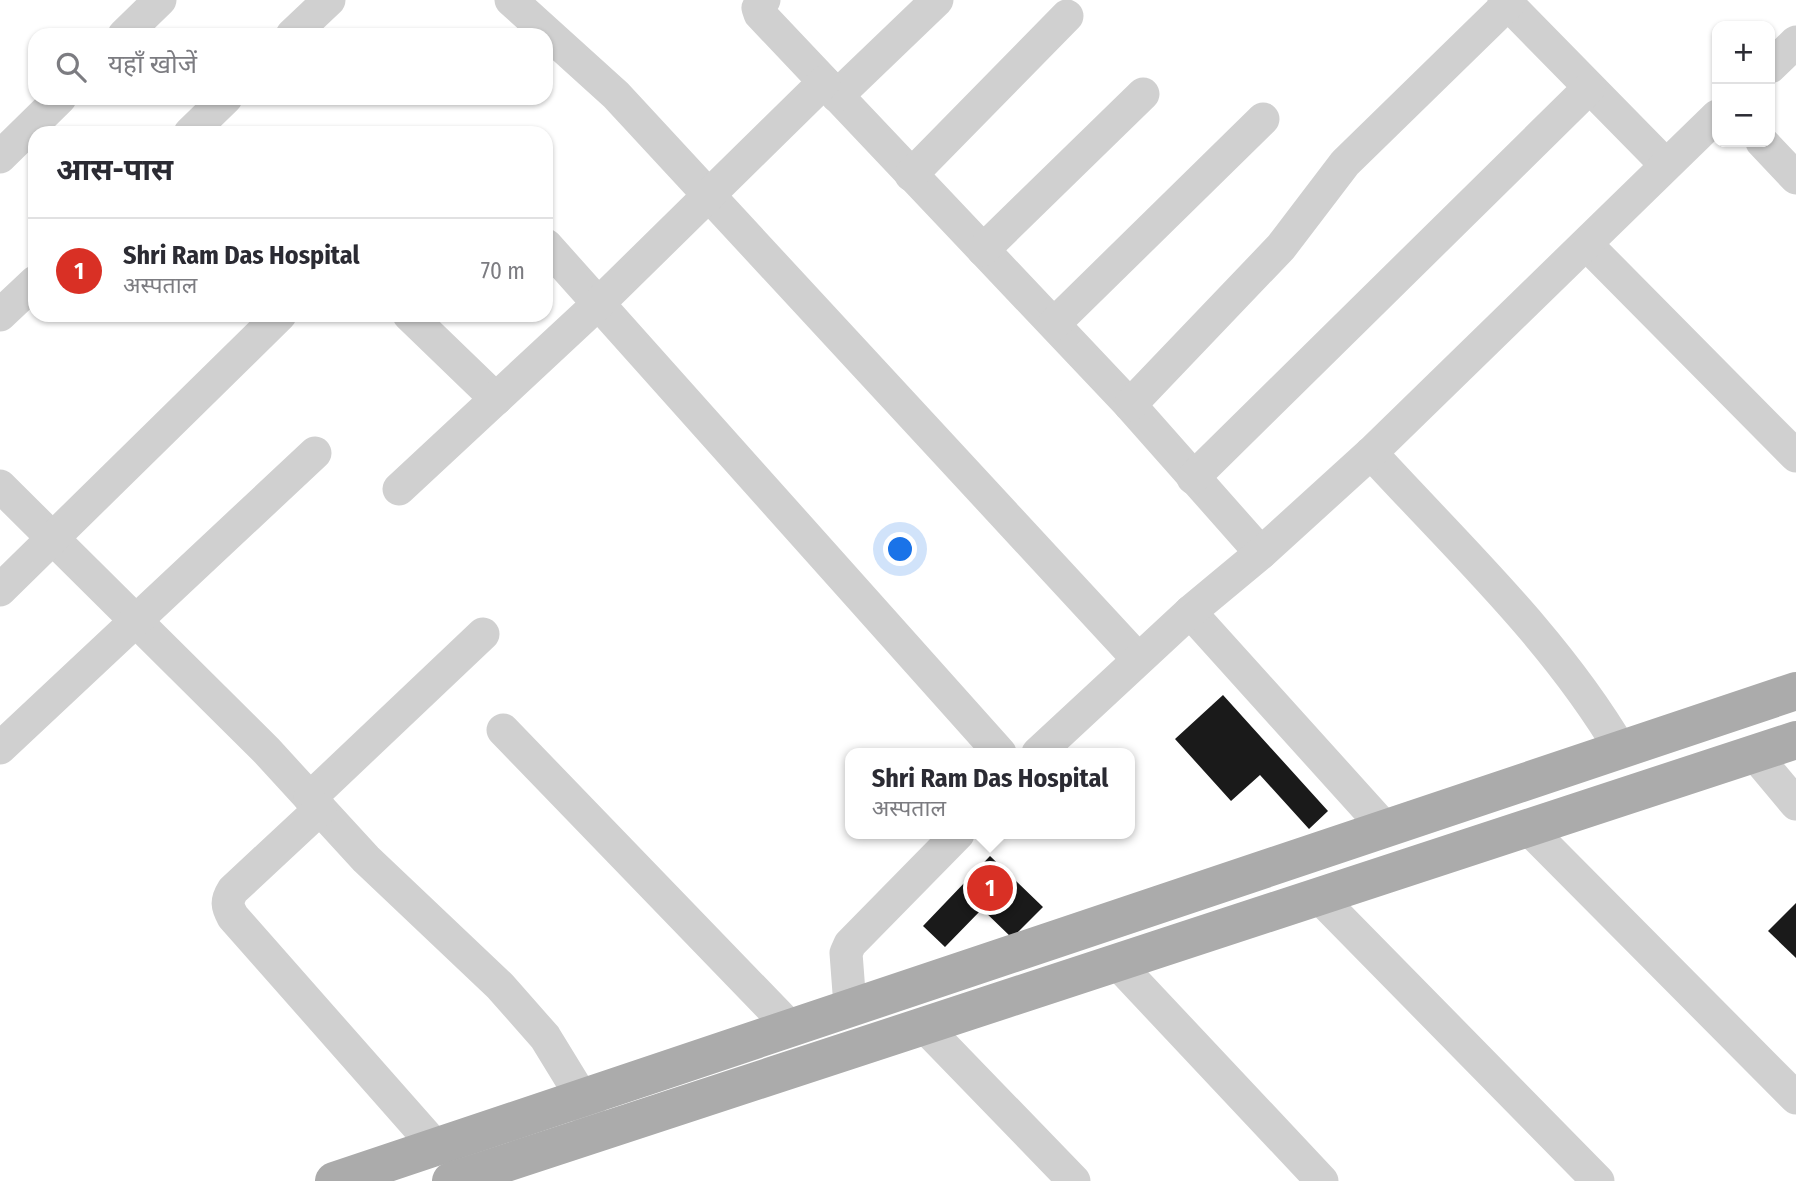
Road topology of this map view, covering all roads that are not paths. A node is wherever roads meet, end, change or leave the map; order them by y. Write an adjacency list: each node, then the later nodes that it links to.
1 (160, 0): 8 (street)
2 (329, 0): 9 (street)
3 (510, 0): 10 (street)
4 (764, 0): 15 (street)
5 (937, 0): 15 (street)
6 (1506, 2): 14 (street); 40 (street)
7 (1067, 16): 27 (street)
8 (131, 28)
9 (299, 28)
10 (541, 28)
11 (553, 39): 29 (street)
12 (1796, 43): 13 (street)
13 (1775, 62)
14 (1589, 88): 26 (street); 44 (street)
15 (831, 89): 27 (street); 29 (street)
16 (1143, 94): 31 (street)
17 (53, 105): 21 (street)
18 (219, 105): 22 (street)
19 (1263, 119): 38 (street)
20 (1712, 121): 26 (street)
21 (32, 126)
22 (197, 126)
23 (28, 129): 25 (street)
24 (1767, 147): 28 (street)
25 (0, 157)
26 (1666, 165): 30 (street)
27 (911, 175): 31 (street)
28 (1796, 178)
29 (709, 195): 34 (street); 53 (street)
30 (1587, 245): 42 (street); 43 (street)
31 (983, 250): 38 (street)
32 (553, 253): 34 (street)
33 (28, 289): 35 (street)
34 (599, 303): 39 (street); 58 (street)
35 (0, 315)
36 (273, 322): 47 (street)
37 (416, 322): 39 (street)
38 (1054, 324): 40 (street)
39 (496, 399): 46 (street)
40 (1130, 405): 44 (street)
41 (315, 453): 51 (street)
42 (1371, 453): 48 (street); 60 (street)
43 (1796, 456)
44 (1193, 478): 48 (street)
45 (0, 486): 47 (street)
46 (399, 489)
47 (55, 540): 49 (street); 51 (street)
48 (1261, 553): 50 (street)
49 (0, 590)
50 (1190, 612): 53 (street); 64 (street)
51 (136, 622): 57 (street); 62 (street)
52 (483, 634): 62 (street)
53 (1138, 659): 59 (street)
54 (1796, 691): 60 (main road)
55 (503, 730): 70 (street)
56 (1796, 740): 61 (main road)
57 (0, 748)
58 (996, 748)
59 (1043, 748)
60 (1621, 750): 64 (main road)
61 (1755, 755): 63 (street); 65 (main road)
62 (315, 804): 73 (street); 75 (street)
63 (1796, 804)
64 (1385, 828): 69 (main road)
65 (1529, 829): 67 (main road); 72 (street)
66 (953, 839): 69 (street)
67 (1318, 896): 68 (main road); 79 (street)
68 (1118, 964): 71 (main road); 78 (street)
69 (850, 1006): 70 (main road)
70 (789, 1026): 73 (main road)
71 (924, 1026): 74 (main road); 77 (street)
72 (1796, 1098)
73 (583, 1099): 74 (street); 75 (main road)
74 (597, 1134): 75 (main road)
75 (443, 1164): 76 (main road)
76 (334, 1181)
77 (1074, 1181)
78 (1322, 1181)
79 (1598, 1181)

